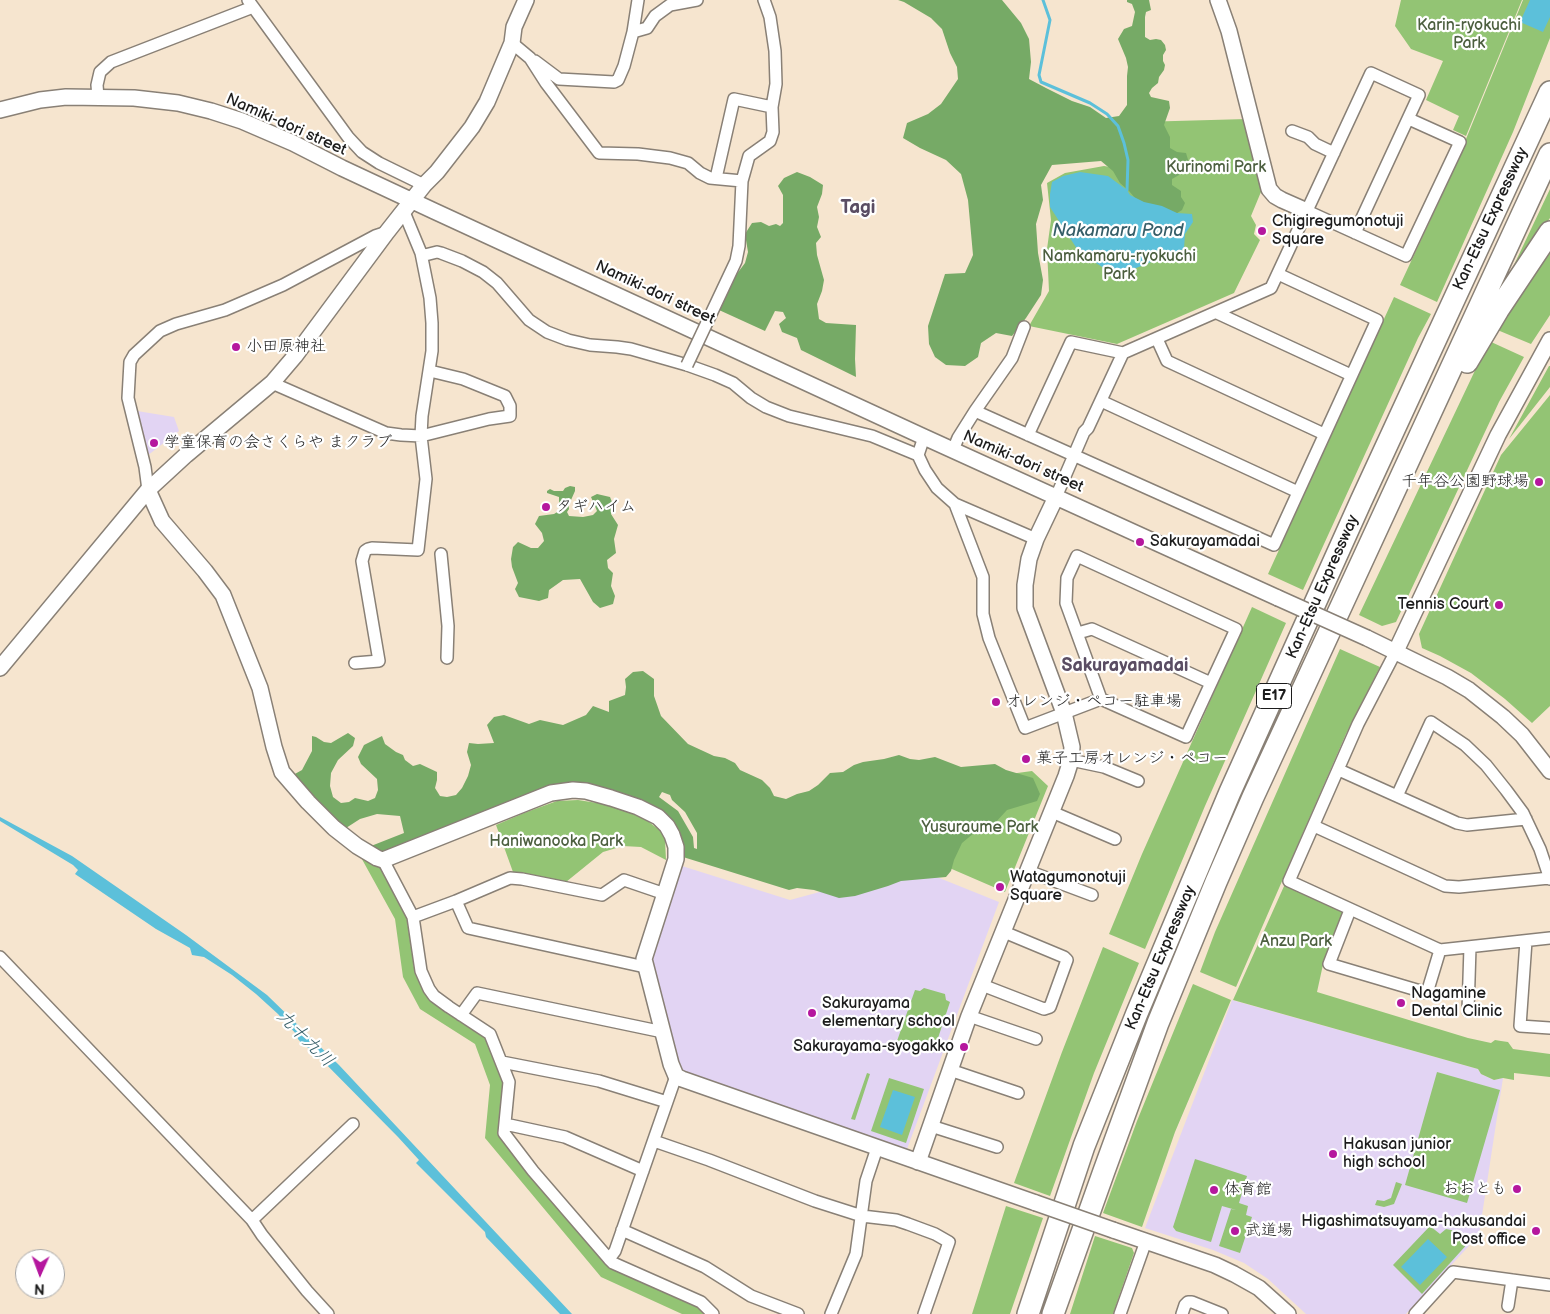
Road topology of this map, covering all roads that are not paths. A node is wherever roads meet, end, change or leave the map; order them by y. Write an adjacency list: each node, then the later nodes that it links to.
1 (526, 0): 8 (street)
2 (638, 0): 7 (street)
3 (697, 0): 7 (street)
4 (764, 0): 13 (street)
5 (1218, 0): 24 (street)
6 (251, 4): 12 (street); 21 (street)
7 (633, 32): 9 (street)
8 (512, 43): 9 (street); 21 (street)
9 (530, 58): 19 (street)
10 (1550, 74): 22 (highway)
11 (1550, 92): 22 (highway, Kan-Etsu Expressway / E17)
12 (98, 97): 14 (street, Namiki-dori street); 23 (street, Namiki-dori street)
13 (772, 107): 19 (street); 20 (street)
14 (0, 110)
15 (1409, 119): 17 (street); 27 (street); 27 (street)
16 (1292, 131): 17 (street)
17 (1334, 153): 24 (street)
18 (1550, 154): 52 (highway, Kan-Etsu Expressway / E17)
19 (716, 178): 20 (street)
20 (742, 181): 35 (street, bridge)
21 (424, 185): 23 (street)
22 (1506, 185): 120 (highway, Kan-Etsu Expressway / E17)
23 (408, 206): 25 (street); 28 (street); 44 (street, Namiki-dori street)
24 (1307, 212): 27 (street); 29 (street)
25 (387, 232): 38 (street); 48 (street)
26 (1550, 232): 52 (highway)
27 (1355, 233)
28 (421, 253): 35 (street); 36 (street)
29 (1278, 274): 30 (street); 37 (street)
30 (1218, 313): 32 (street); 37 (street)
31 (1024, 327): 40 (street)
32 (1157, 339): 34 (street); 41 (street)
33 (1550, 340): 56 (street)
34 (1123, 353): 39 (street); 42 (street)
35 (687, 365): 46 (street)
36 (430, 371): 43 (street); 43 (street)
37 (1351, 375): 41 (street)
38 (272, 383): 43 (street); 48 (street)
39 (1101, 402): 47 (street); 49 (street)
40 (975, 411): 42 (street); 45 (street)
41 (1324, 434): 49 (street)
42 (1028, 435): 47 (street)
43 (421, 436): 58 (street)
44 (924, 437): 45 (street, Namiki-dori street); 46 (street)
45 (953, 450): 50 (street, Namiki-dori street)
46 (918, 455): 51 (street)
47 (1075, 455): 49 (street); 50 (street)
48 (148, 490): 59 (street); 72 (street)
49 (1298, 492)
50 (1056, 496): 53 (street); 56 (street, Namiki-dori street, bridge)
51 (955, 504): 53 (street); 62 (street)
52 (1387, 507): 121 (highway, Kan-Etsu Expressway / E17)
53 (1036, 539): 62 (street)
54 (441, 554): 57 (street)
55 (1078, 633): 60 (street); 60 (street); 61 (street)
56 (1396, 651): 64 (street); 65 (street)
57 (447, 658)
58 (355, 664)
59 (0, 668)
60 (1211, 683): 61 (street)
61 (1101, 699): 62 (street)
62 (1064, 713): 63 (street)
63 (1070, 760): 66 (street); 68 (street)
64 (1550, 769)
65 (1339, 770): 67 (street); 70 (street)
66 (1138, 781)
67 (1397, 796): 69 (street); 69 (street)
68 (1052, 812): 71 (street); 73 (street)
69 (1526, 818): 74 (street)
70 (1314, 826): 74 (street); 78 (street)
71 (1114, 839)
72 (383, 860): 75 (street); 79 (street)
73 (1028, 871): 76 (street); 80 (street)
74 (1550, 879)
75 (665, 894): 77 (street); 86 (street)
76 (1092, 895)
77 (456, 902): 79 (street); 86 (street)
78 (1350, 910): 84 (street); 84 (street)
79 (413, 917): 89 (street)
80 (1004, 932): 87 (street); 87 (street)
81 (1550, 938): 82 (street)
82 (1526, 942): 83 (street); 91 (street)
83 (1470, 947): 84 (street); 88 (street)
84 (1440, 950)
85 (0, 957): 108 (street)
86 (645, 967): 92 (street)
87 (982, 985): 90 (street)
88 (1468, 1011)
89 (461, 1015): 92 (street); 94 (street)
90 (969, 1016): 93 (street); 95 (street)
91 (1550, 1028)
92 (663, 1032): 96 (street)
93 (1036, 1039)
94 (502, 1062): 98 (street); 100 (street)
95 (950, 1070): 97 (street); 101 (street)
96 (676, 1076): 98 (street); 104 (street)
97 (1018, 1093)
98 (667, 1102): 102 (street)
99 (353, 1124): 108 (street)
100 (505, 1124): 106 (street); 111 (street)
101 (931, 1126): 103 (street); 105 (street)
102 (654, 1140): 106 (street); 107 (street)
103 (998, 1147)
104 (877, 1148): 105 (street); 107 (street)
105 (918, 1162): 110 (street, bridge)
106 (643, 1171): 109 (street)
107 (862, 1216): 118 (street); 119 (street)
108 (252, 1220): 115 (street)
109 (622, 1230): 111 (street); 117 (street)
110 (1146, 1241): 122 (street); 125 (street)
111 (609, 1259): 116 (street)
112 (1512, 1280): 113 (street); 114 (street); 126 (street)
113 (1550, 1285)
114 (1508, 1306)
115 (328, 1314)
116 (713, 1314)
117 (798, 1314)
118 (831, 1314)
119 (924, 1314)
120 (1028, 1314)
121 (1053, 1314)
122 (1120, 1314)
123 (1182, 1314): 124 (street)
124 (1222, 1314)
125 (1288, 1314)
126 (1415, 1314)

